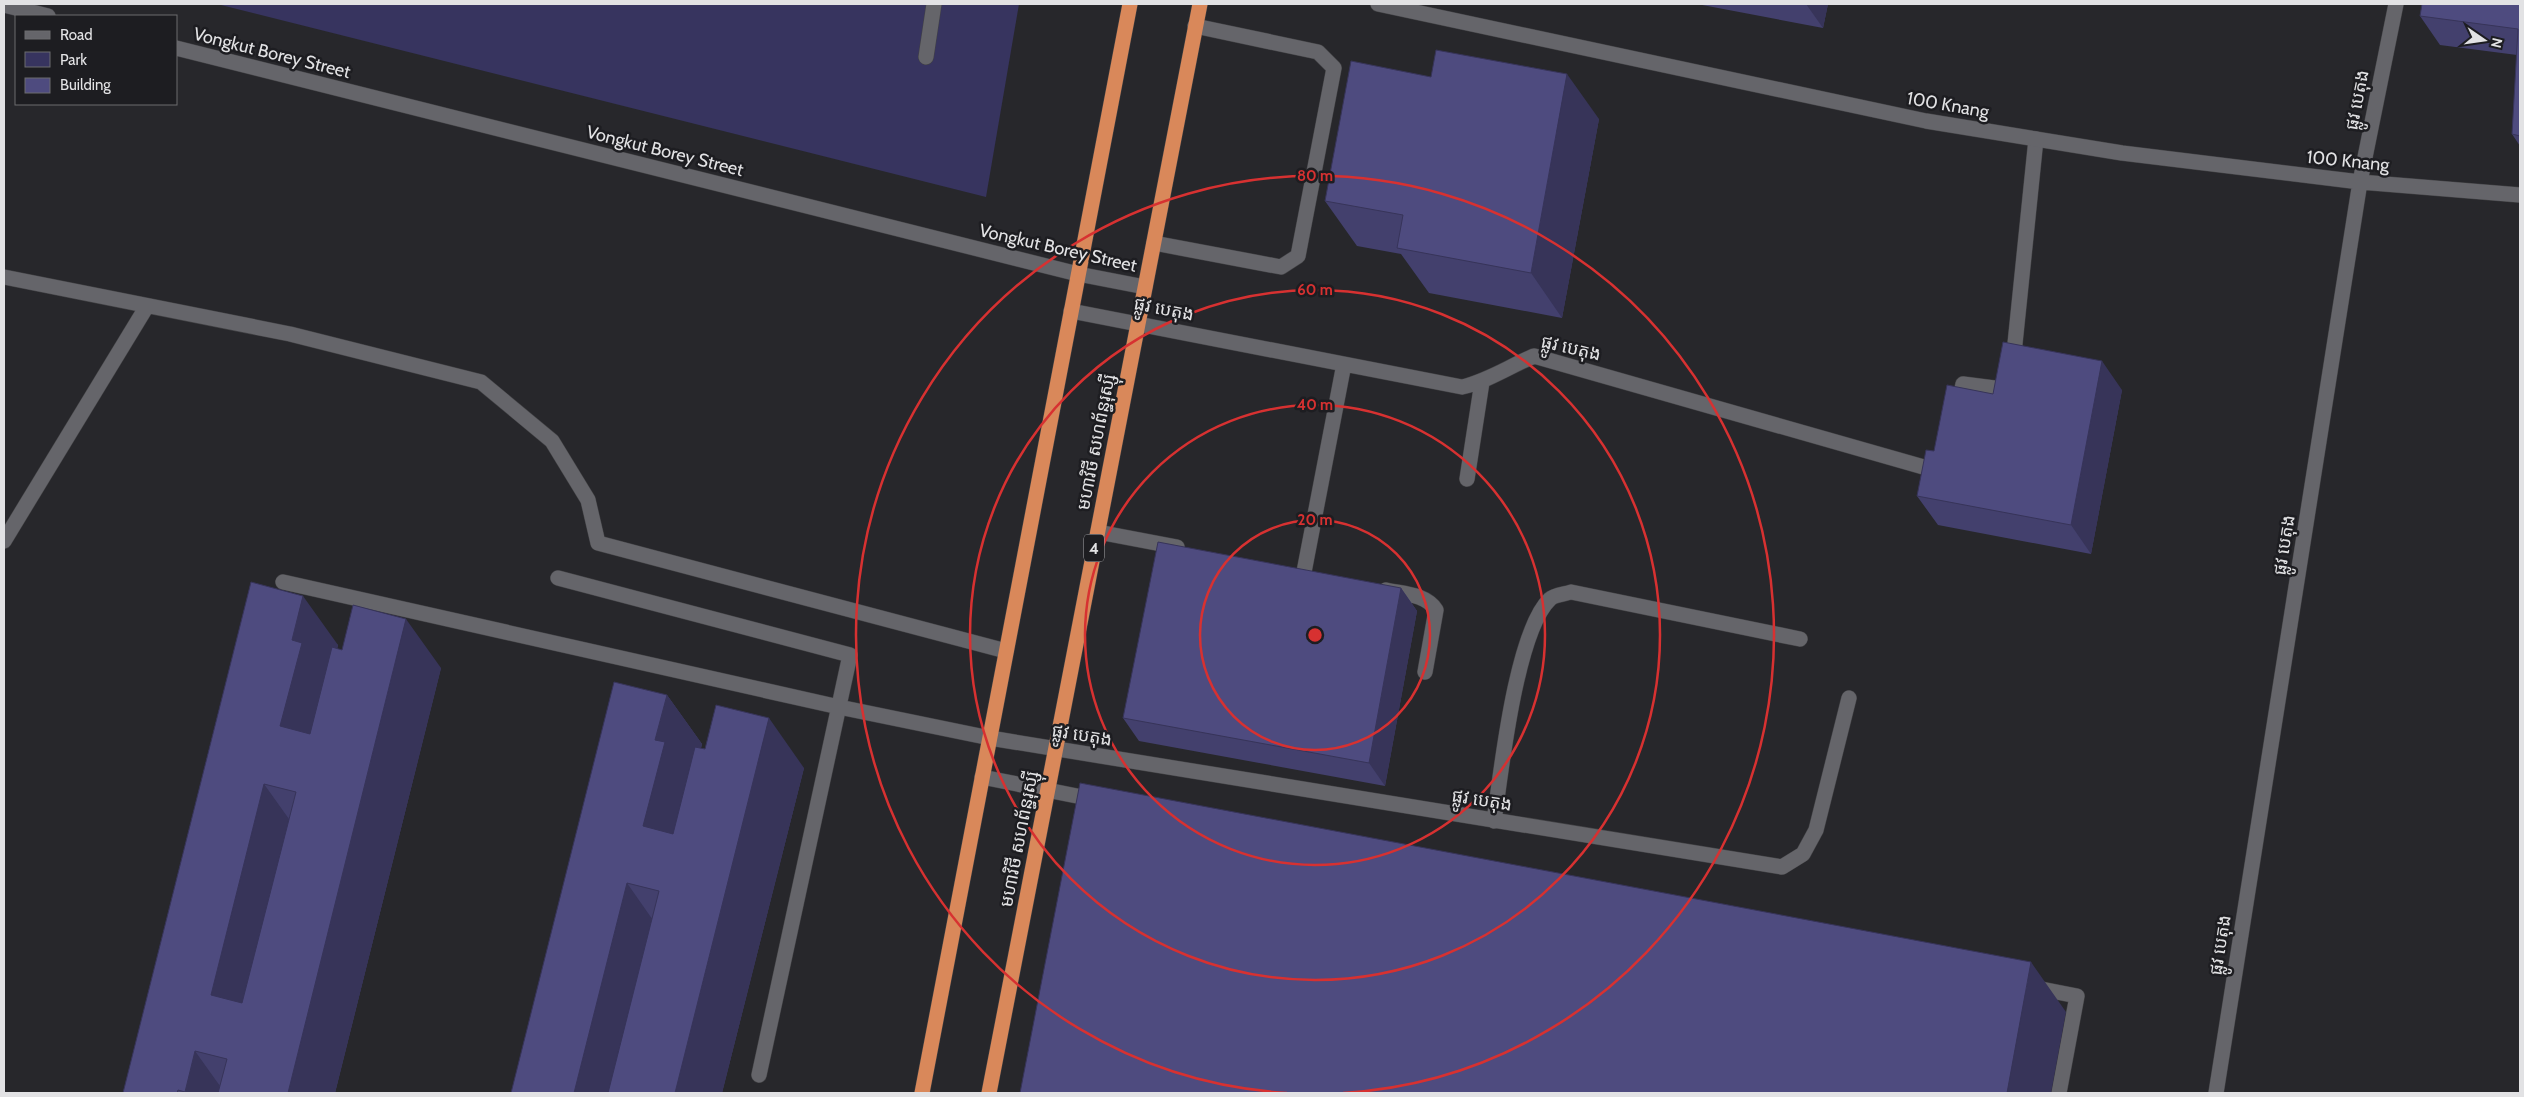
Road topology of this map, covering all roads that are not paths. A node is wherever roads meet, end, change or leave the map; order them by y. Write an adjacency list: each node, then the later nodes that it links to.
1 (934, 4): 10 (street)
2 (1130, 4): 15 (highway)
3 (1200, 4): 8 (highway, មហាវិថី សហព័ន្ធរុស្ស៊ី / 4)
4 (1378, 4): 11 (street, 100 Knang)
5 (2396, 4): 12 (street, ផ្លូវ បេតុង)
6 (4, 5): 7 (street)
7 (44, 15)
8 (1195, 26): 14 (highway, មហាវិថី សហព័ន្ធរុស្ស៊ី / 4); 14 (street)
9 (178, 49): 15 (street, Vongkut Borey Street)
10 (926, 56)
11 (2036, 139): 12 (street, 100 Knang); 23 (street)
12 (2360, 182): 13 (street, 100 Knang); 51 (street, ផ្លូវ បេតុង)
13 (2520, 195)
14 (1154, 243): 17 (highway, មហាវិថី សហព័ន្ធរុស្ស៊ី / 4)
15 (1078, 274): 17 (street, Vongkut Borey Street); 19 (highway)
16 (4, 277): 18 (street)
17 (1145, 287): 20 (highway, មហាវិថី សហព័ន្ធរុស្ស៊ី / 4)
18 (147, 306): 27 (street); 36 (street)
19 (1071, 311): 20 (street, ផ្លូវ បេតុង); 36 (highway)
20 (1138, 323): 21 (street, ផ្លូវ បេតុង); 26 (highway, មហាវិថី សហព័ន្ធរុស្ស៊ី / 4)
21 (1344, 364): 22 (street, ផ្លូវ បេតុង); 30 (street)
22 (1482, 382): 24 (street, ផ្លូវ បេតុង); 25 (street)
23 (1955, 419)
24 (1947, 455)
25 (1467, 479)
26 (1098, 532): 28 (street); 41 (highway, មហាវិថី សហព័ន្ធរុស្ស៊ី / 4)
27 (4, 541)
28 (1191, 550)
29 (1285, 568): 30 (street)
30 (1304, 572): 31 (street)
31 (1324, 576)
32 (558, 578): 39 (street)
33 (283, 582): 39 (street, ផ្លូវ បេតុង)
34 (1372, 587): 37 (street)
35 (1800, 639): 45 (street)
36 (1006, 651): 40 (highway)
37 (1425, 672)
38 (1849, 698): 45 (street, ផ្លូវ បេតុង)
39 (839, 707): 40 (street, ផ្លូវ បេតុង); 47 (street)
40 (990, 738): 41 (street, ផ្លូវ បេតុង); 42 (highway)
41 (1056, 750): 43 (highway, មហាវិថី សហព័ន្ធរុស្ស៊ី / 4); 45 (street, ផ្លូវ បេតុង)
42 (982, 776): 43 (street); 48 (highway)
43 (1048, 790): 44 (street); 49 (highway, មហាវិថី សហព័ន្ធរុស្ស៊ី / 4)
44 (1113, 803)
45 (1494, 821)
46 (2018, 984): 50 (street)
47 (759, 1075)
48 (922, 1093)
49 (989, 1093)
50 (2058, 1093)
51 (2216, 1093)

